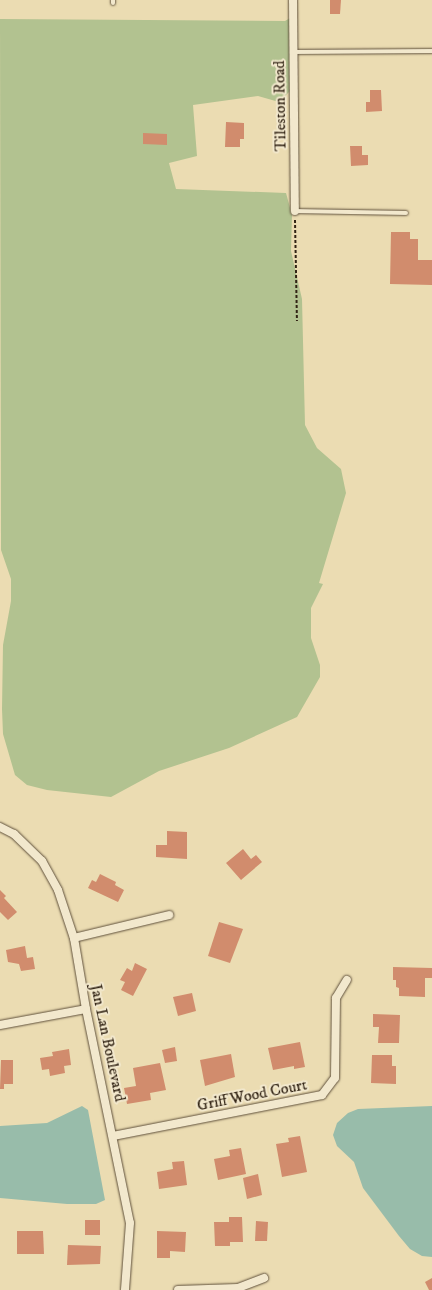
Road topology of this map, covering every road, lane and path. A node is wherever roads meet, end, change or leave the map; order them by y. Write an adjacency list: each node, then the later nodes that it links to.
1 (293, 0): 3 (street, Tileston Road)
2 (432, 51): 3 (lane)
3 (293, 52): 4 (street, Tileston Road)
4 (295, 211): 5 (lane); 6 (path)
5 (406, 212)
6 (297, 321)
7 (0, 827): 9 (street, Jan Lan Boulevard)
8 (170, 916): 9 (street)
9 (74, 938): 11 (street, Jan Lan Boulevard)
10 (347, 980): 13 (street, Griff Wood Court)
11 (86, 1009): 12 (street); 13 (street, Jan Lan Boulevard)
12 (0, 1025)
13 (113, 1136): 15 (street, Jan Lan Boulevard)
14 (264, 1278): 16 (street)
15 (125, 1290)
16 (178, 1290)

